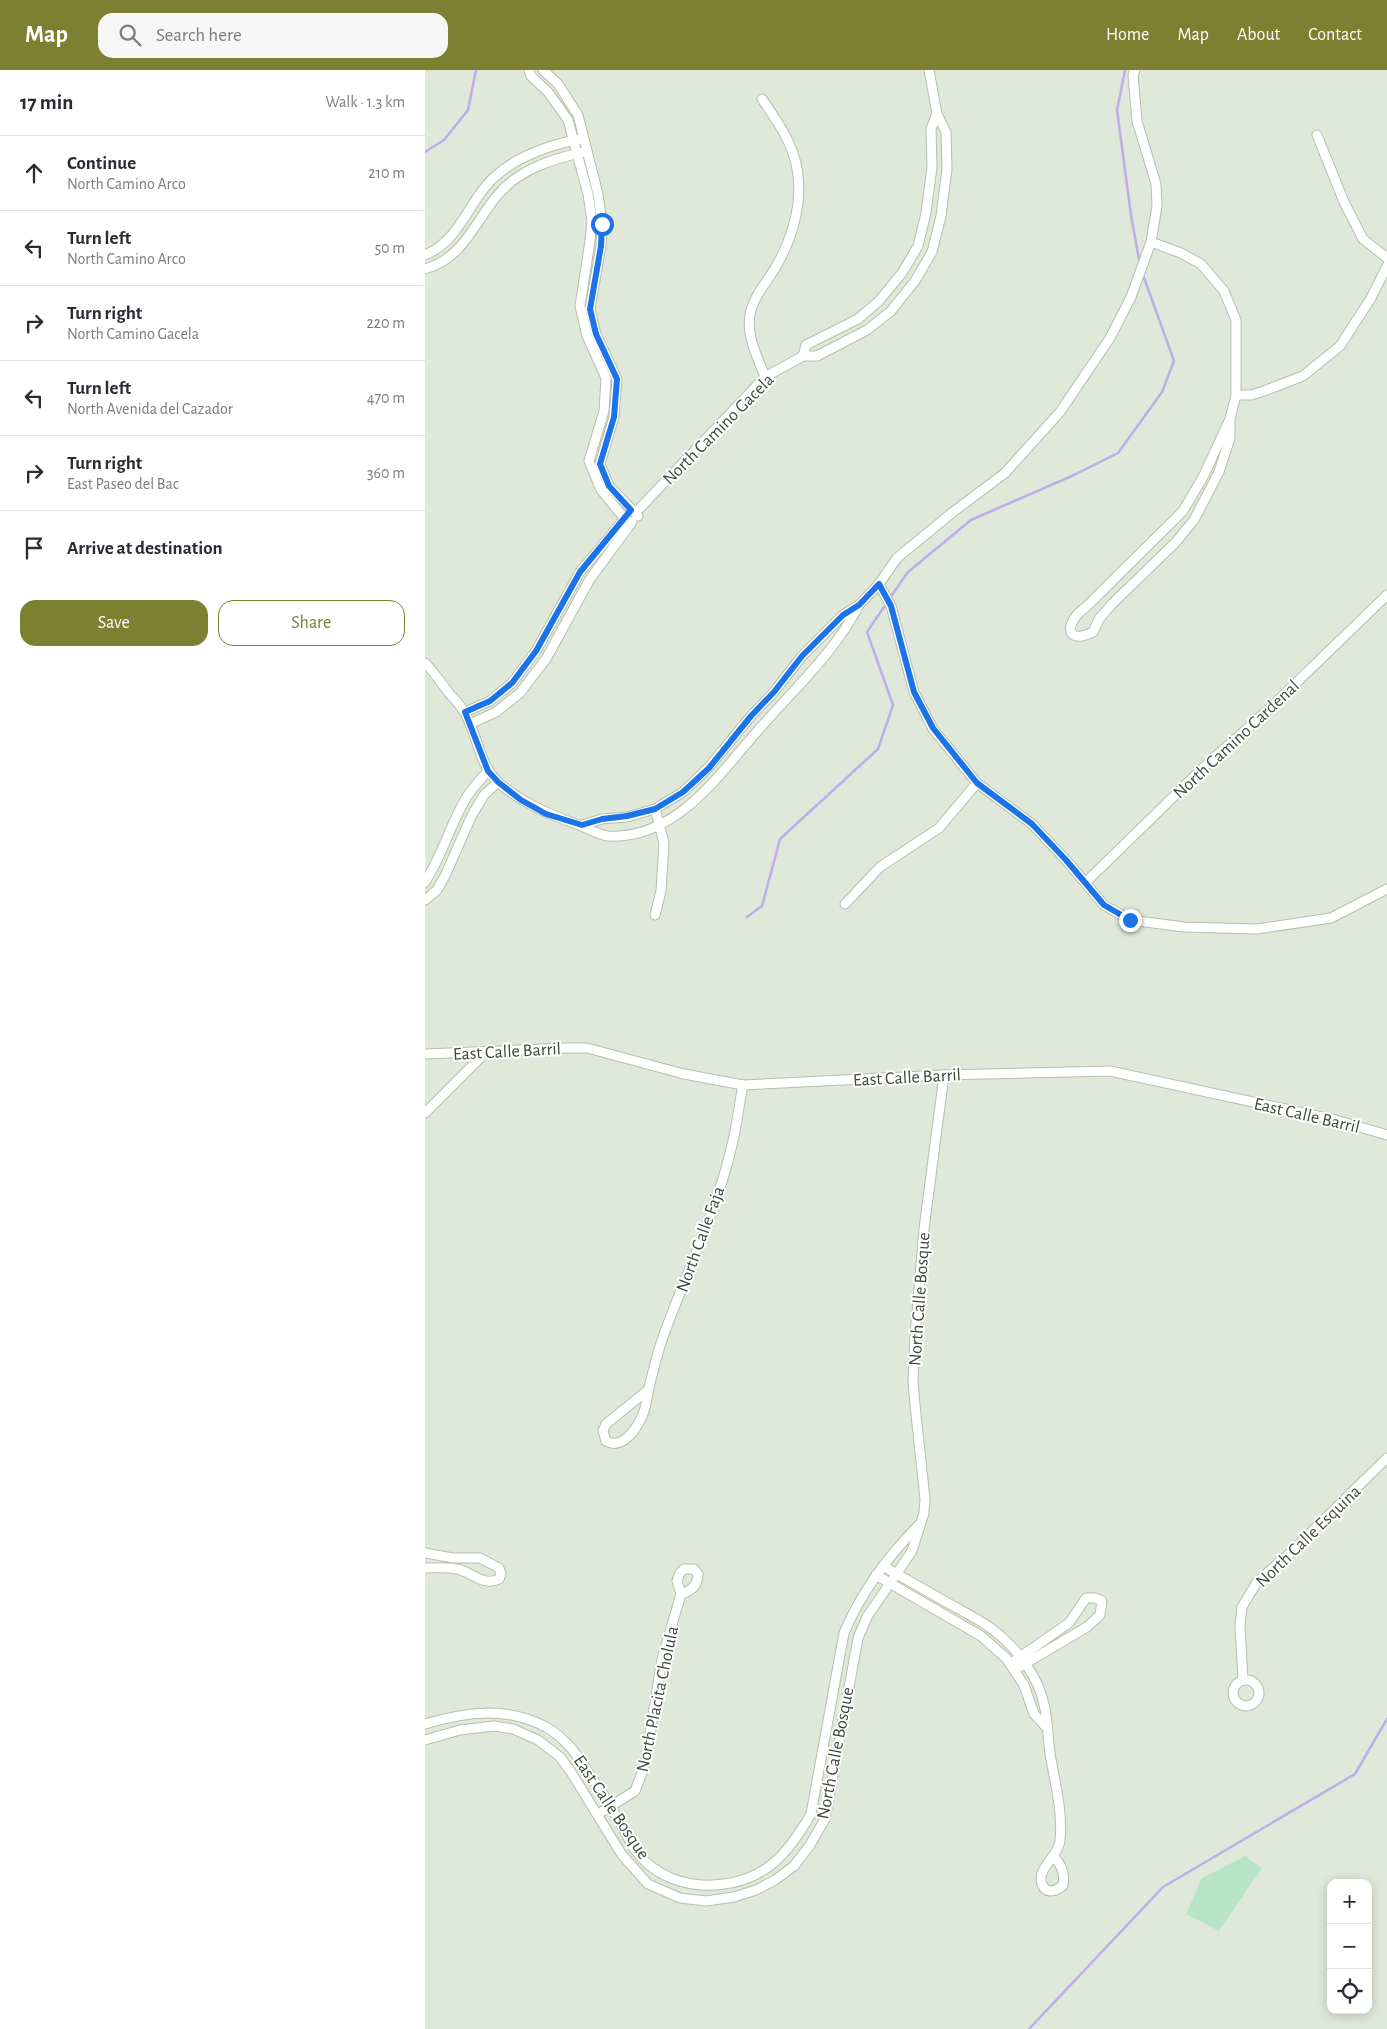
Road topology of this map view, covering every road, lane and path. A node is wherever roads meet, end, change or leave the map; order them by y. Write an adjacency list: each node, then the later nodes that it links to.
1 (529, 70): 9 (street)
2 (543, 70): 8 (street)
3 (929, 70): 6 (street, North Camino Gacela)
4 (1135, 70): 11 (street)
5 (762, 99): 17 (street)
6 (937, 114): 16 (street, North Camino Gacela); 16 (street, North Camino Gacela)
7 (1317, 135): 13 (street)
8 (585, 138): 9 (street); 10 (street)
9 (575, 140): 10 (street); 12 (street)
10 (583, 152): 15 (street); 20 (street); 21 (street)
11 (1151, 242): 18 (street); 22 (street)
12 (425, 255)
13 (1387, 258)
14 (1387, 266): 18 (street)
15 (425, 269)
16 (803, 356): 17 (street, North Camino Gacela)
17 (765, 377): 20 (street, North Camino Gacela)
18 (1236, 395): 19 (street)
19 (1230, 419): 19 (street)
20 (636, 512): 21 (street, North Camino Gacela)
21 (627, 522): 25 (street, North Camino Gacela); 26 (street, North Camino Gacela)
22 (879, 584): 24 (street); 32 (street)
23 (1387, 595): 37 (street, North Camino Cardenal)
24 (859, 605): 33 (street); 34 (street)
25 (553, 619): 26 (street); 28 (street, North Camino Gacela)
26 (562, 629): 29 (street, North Camino Gacela)
27 (425, 663): 28 (street)
28 (465, 712): 29 (street)
29 (470, 724): 30 (street)
30 (488, 771): 31 (street); 36 (street)
31 (498, 782): 35 (street); 39 (street)
32 (977, 783): 37 (street); 40 (street)
33 (655, 809): 34 (street); 35 (street)
34 (660, 824): 35 (street); 41 (street)
35 (582, 825)
36 (425, 882)
37 (1086, 882): 38 (street)
38 (1387, 889)
39 (425, 900)
40 (845, 904)
41 (655, 915)
42 (486, 1052): 43 (street, East Calle Barril); 45 (street, East Calle Barril); 46 (street)
43 (425, 1054)
44 (944, 1075): 45 (street, East Calle Barril); 47 (street, East Calle Barril); 50 (street, North Calle Bosque)
45 (743, 1085): 48 (street, North Calle Faja)
46 (425, 1113)
47 (1387, 1134)
48 (648, 1390): 48 (street, North Calle Faja)
49 (1387, 1458): 60 (street, North Calle Esquina)
50 (921, 1523): 52 (street, North Calle Bosque); 54 (street, North Calle Bosque)
51 (425, 1553): 53 (street)
52 (883, 1566): 54 (street); 55 (street, North Calle Bosque)
53 (425, 1568)
54 (897, 1574): 56 (street, North Calle Bosque); 58 (street)
55 (877, 1575): 56 (street); 69 (street, North Calle Bosque)
56 (889, 1584): 59 (street); 70 (street, North Calle Bosque)
57 (681, 1594): 66 (street, North Placita Cholula)
58 (1023, 1660): 58 (street); 59 (street); 63 (street)
59 (1012, 1667): 63 (street)
60 (1243, 1680)
61 (526, 1719): 62 (street, East Calle Bosque); 64 (street); 66 (street, East Calle Bosque)
62 (425, 1724)
63 (1046, 1727): 68 (street)
64 (521, 1733): 65 (street, East Calle Bosque); 67 (street, East Calle Bosque)
65 (425, 1740)
66 (611, 1805): 67 (street, North Placita Cholula); 69 (street, East Calle Bosque)
67 (598, 1814): 70 (street, East Calle Bosque)
68 (1054, 1857)
69 (657, 1872)
70 (648, 1884)

